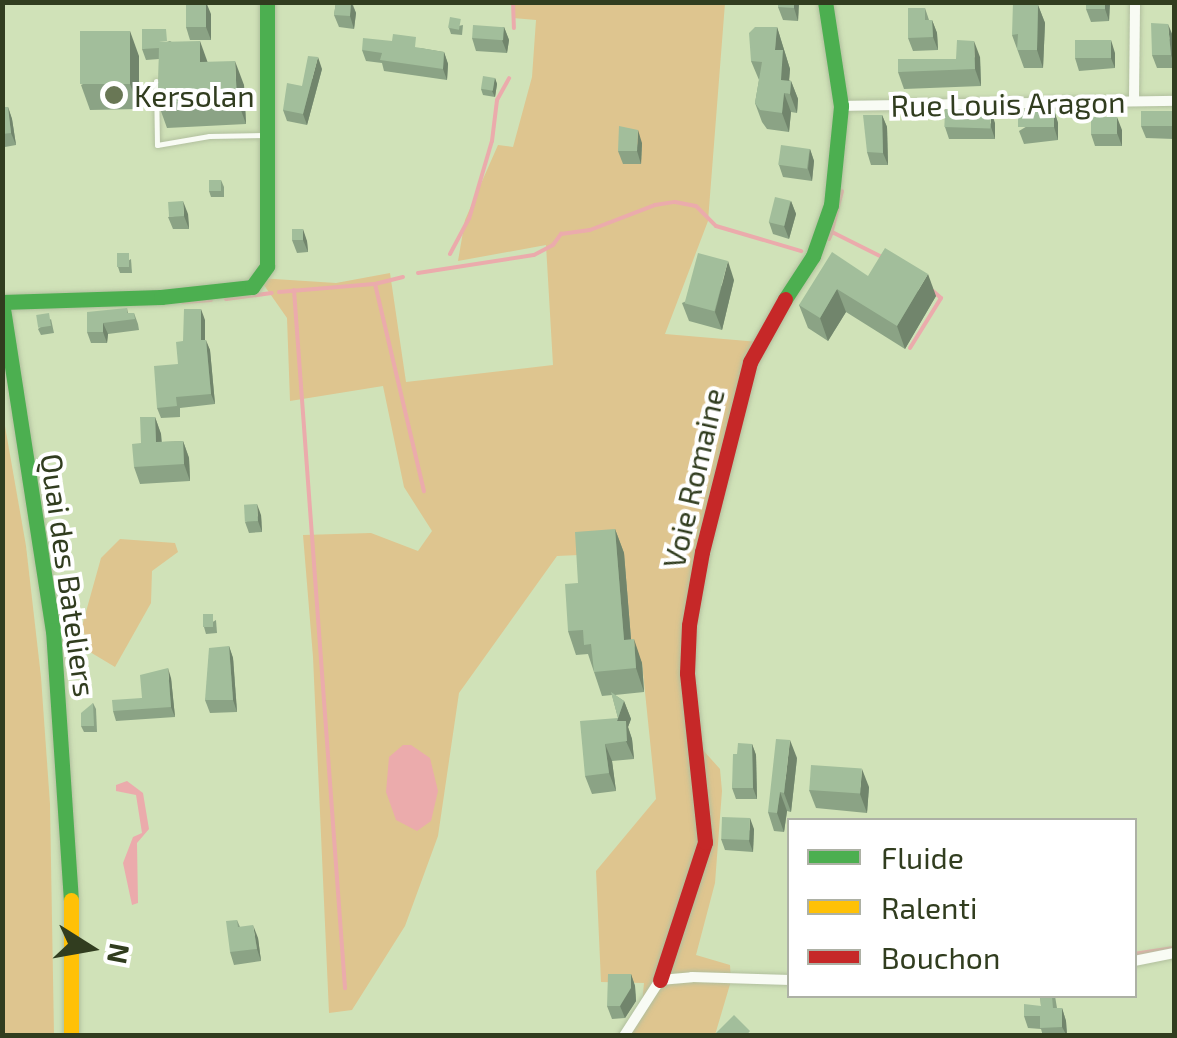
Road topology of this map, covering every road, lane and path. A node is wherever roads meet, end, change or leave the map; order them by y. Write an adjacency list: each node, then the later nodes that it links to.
1 (267, 2): 8 (street)
2 (825, 2): 7 (street, Voie Romaine)
3 (1135, 2): 5 (street)
4 (156, 81): 8 (lane)
5 (1134, 101): 6 (street, Rue Louis Aragon); 7 (street, Rue Louis Aragon)
6 (1174, 101)
7 (841, 106): 12 (street, Voie Romaine)
8 (267, 134): 9 (street)
9 (2, 302): 14 (street, Quai des Bateliers)
10 (1174, 953): 11 (street)
11 (1137, 960)
12 (660, 980): 13 (street); 15 (street)
13 (787, 980)
14 (72, 1036)
15 (624, 1036)

